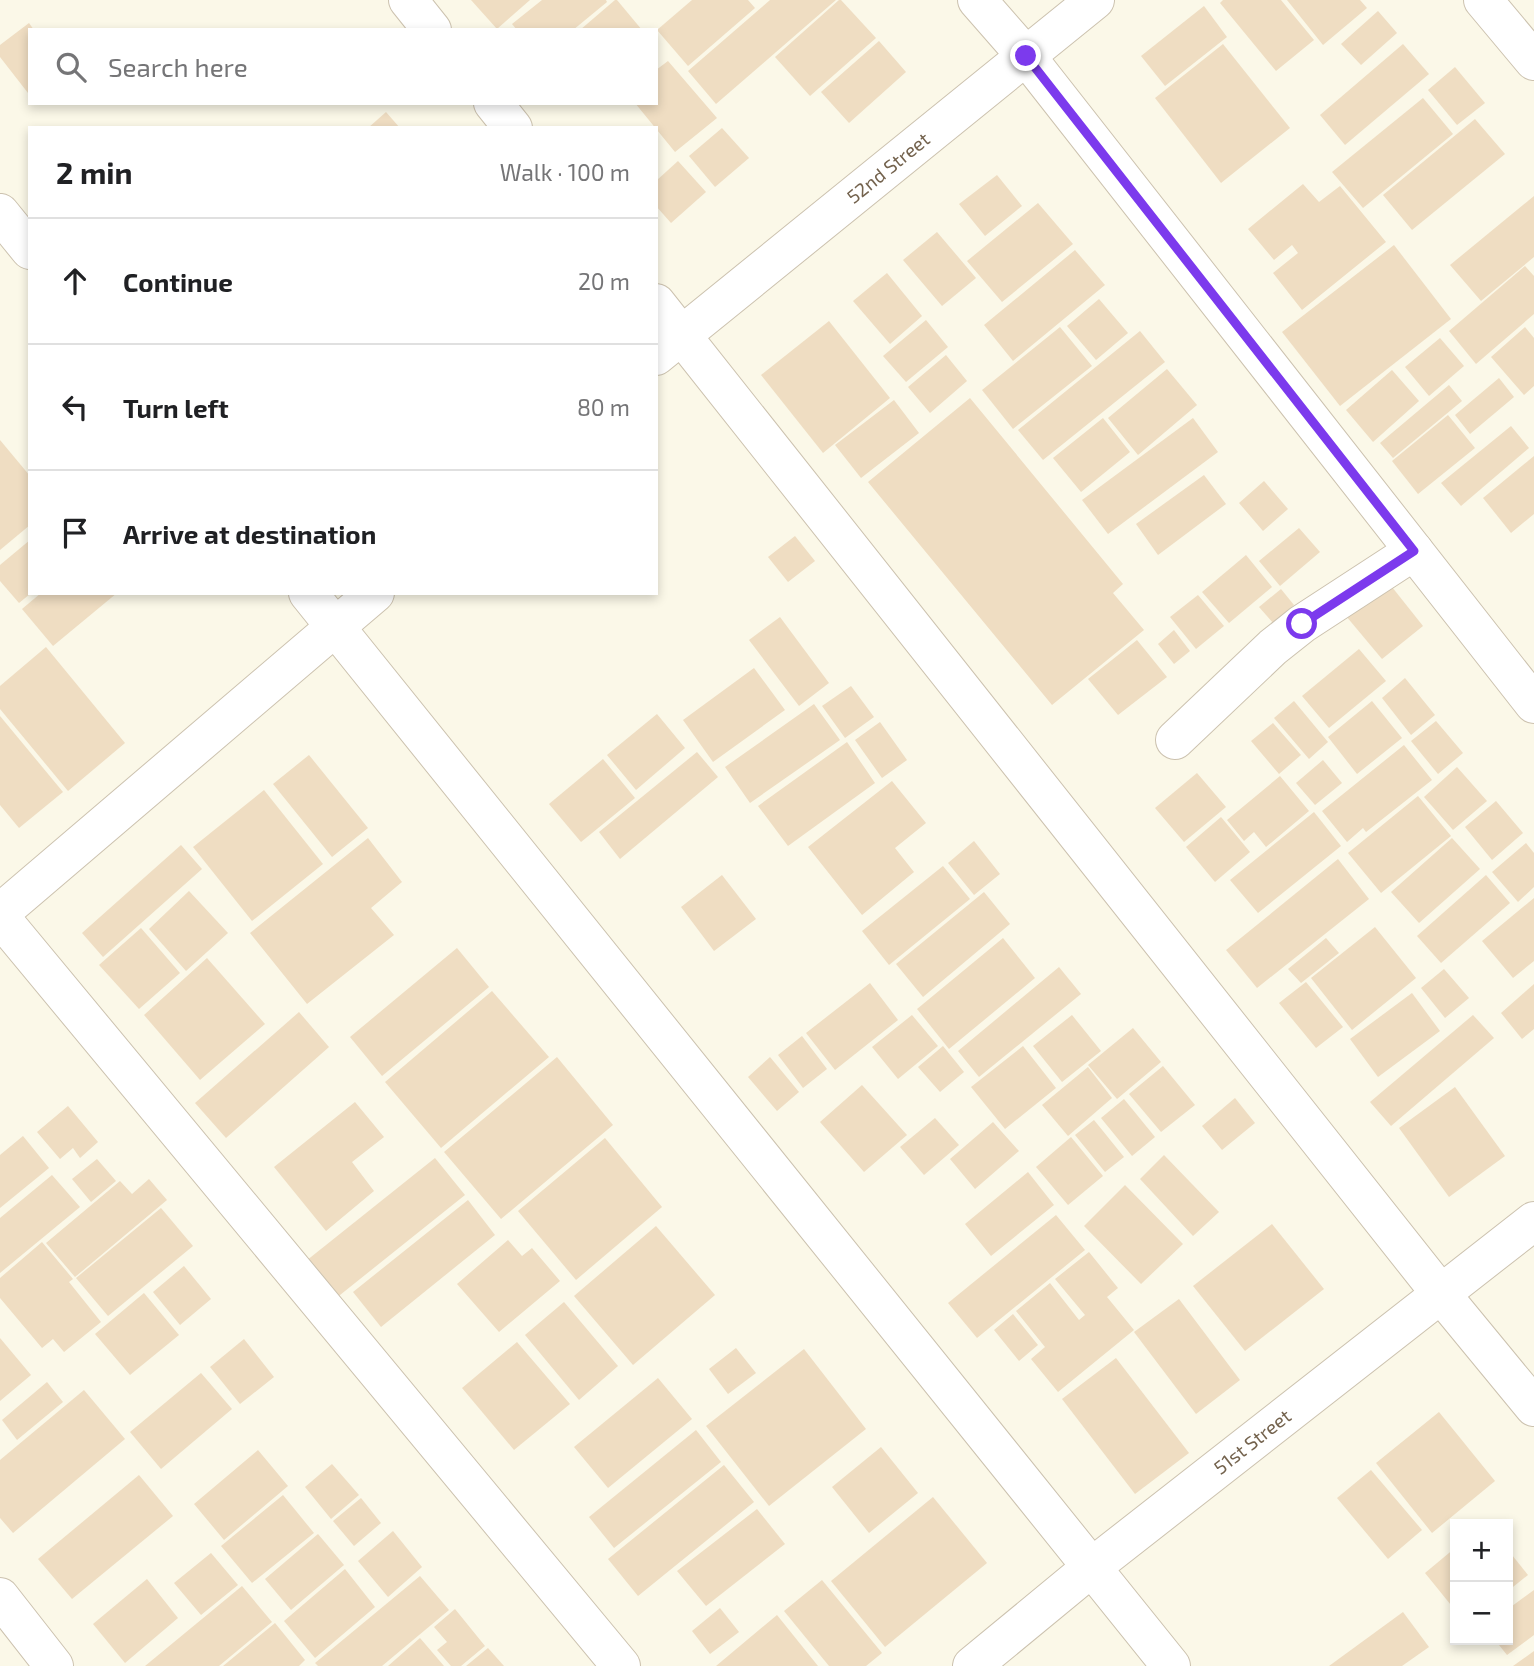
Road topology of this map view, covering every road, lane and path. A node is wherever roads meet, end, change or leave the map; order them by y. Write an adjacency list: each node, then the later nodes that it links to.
1 (408, 0): 5 (street)
2 (977, 0): 6 (street)
3 (1095, 0): 6 (street, 52nd Street)
4 (1483, 0): 7 (street)
5 (430, 28)
6 (1026, 56): 13 (street, 52nd Street); 14 (street)
7 (1534, 61)
8 (495, 105): 9 (street)
9 (511, 126)
10 (0, 213): 11 (street)
11 (28, 248)
12 (658, 309): 13 (street)
13 (669, 345): 22 (street)
14 (1414, 551): 18 (street); 19 (street)
15 (310, 595): 17 (street)
16 (373, 595): 17 (street)
17 (335, 627): 20 (street); 24 (street)
18 (1534, 704)
19 (1175, 740)
20 (0, 915): 27 (street)
21 (1534, 1221): 22 (street, 51st Street)
22 (1441, 1294): 23 (street); 24 (street, 51st Street)
23 (1534, 1407)
24 (1092, 1567): 28 (street, 51st Street); 29 (street)
25 (0, 1597): 26 (street)
26 (54, 1666)
27 (621, 1666)
28 (972, 1666)
29 (1171, 1666)

